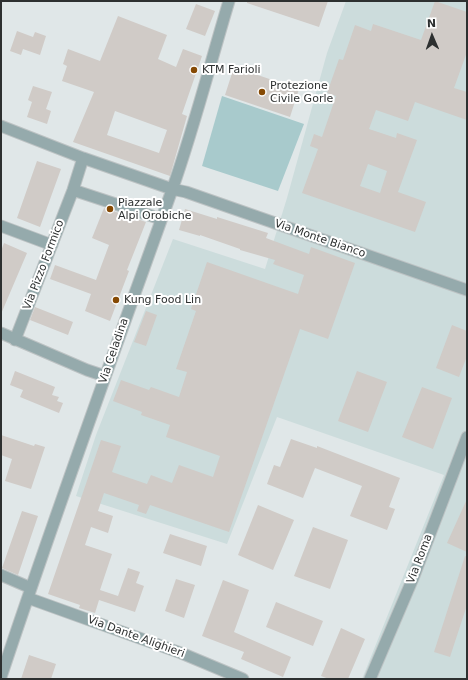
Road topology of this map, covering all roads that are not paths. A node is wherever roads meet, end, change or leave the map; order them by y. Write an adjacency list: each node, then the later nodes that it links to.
1 (228, 1): 4 (street, Via Celadina)
2 (1, 126): 3 (street, Via Monte Bianco)
3 (83, 158): 4 (street, Via Monte Bianco); 5 (street, Via Pizzo Formico)
4 (172, 189): 6 (street, Via Celadina); 9 (street, Via Monte Bianco)
5 (73, 190): 6 (street); 8 (street, Via Pizzo Formico)
6 (161, 219): 12 (street, Via Celadina)
7 (1, 226): 8 (street)
8 (52, 245): 11 (street, Via Pizzo Formico)
9 (467, 290)
10 (1, 334): 11 (street)
11 (15, 340): 12 (street)
12 (106, 376): 15 (street, Via Celadina)
13 (467, 437): 18 (street, Via Roma)
14 (1, 575): 15 (street, Via Dante Alighieri)
15 (30, 593): 16 (street, Via Celadina); 17 (street, Via Dante Alighieri)
16 (2, 672)
17 (244, 679)
18 (370, 679)

